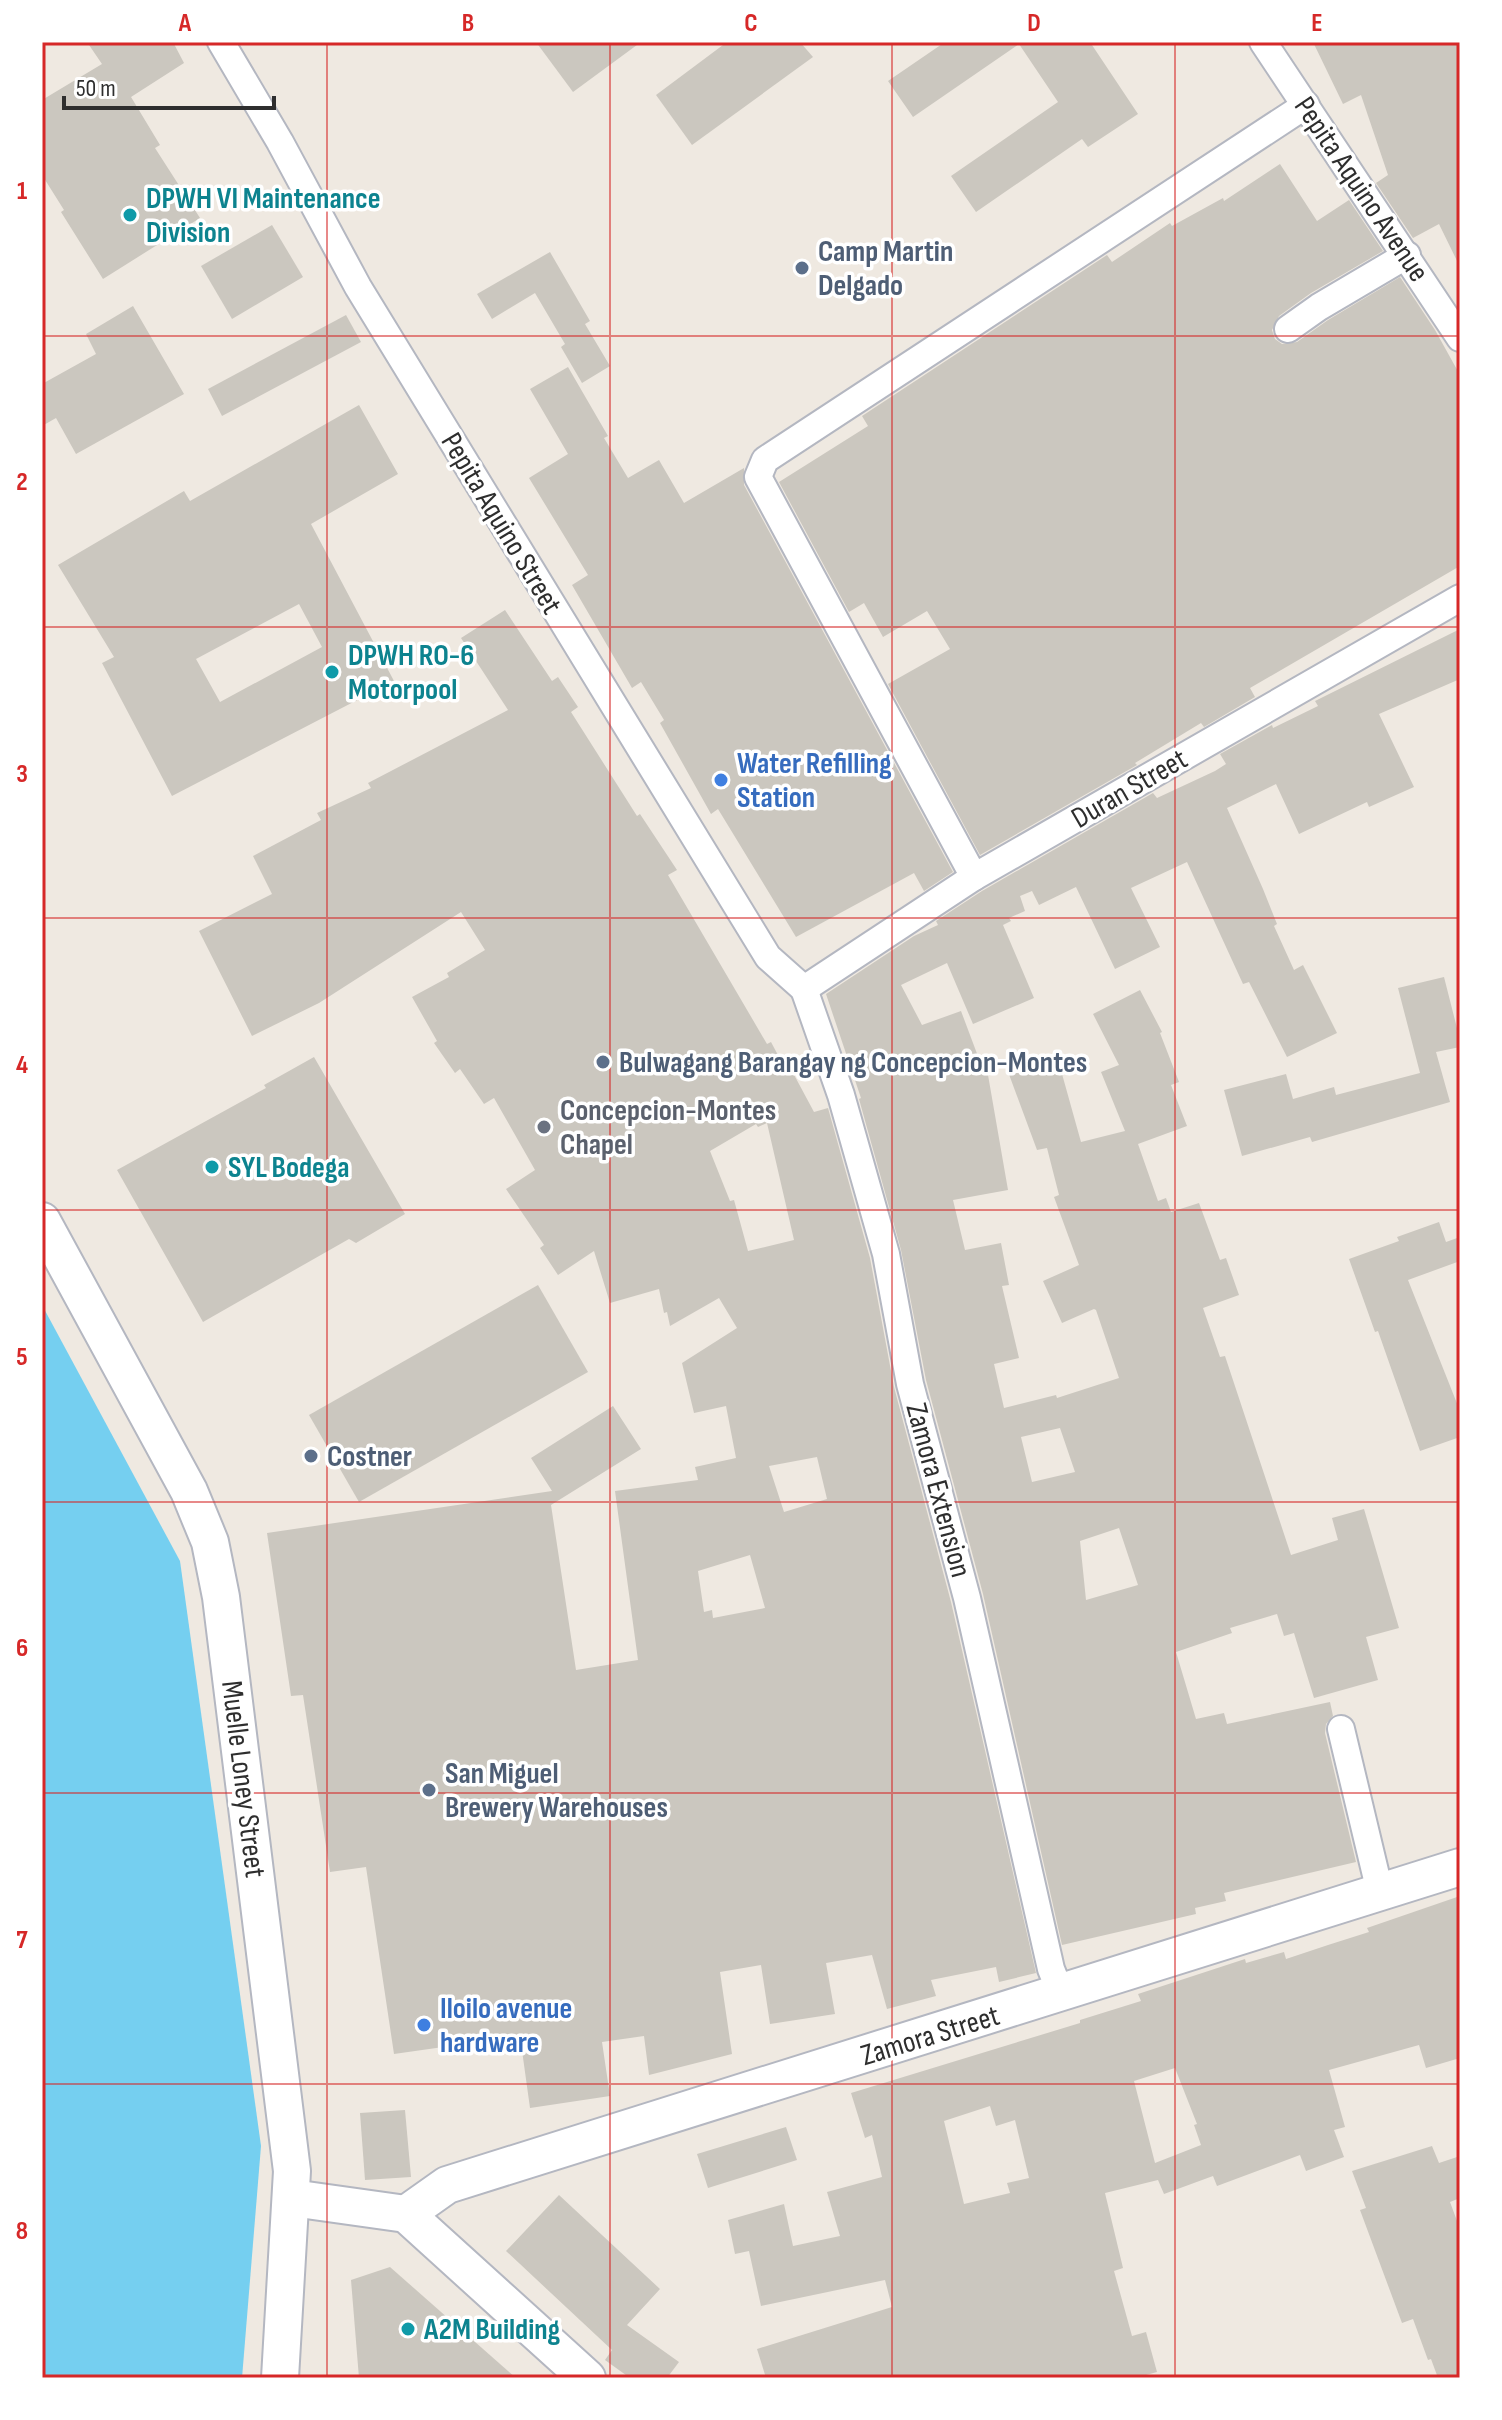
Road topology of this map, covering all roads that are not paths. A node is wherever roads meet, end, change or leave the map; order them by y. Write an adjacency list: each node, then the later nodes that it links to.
1 (221, 42): 9 (street, Pepita Aquino Street)
2 (1263, 42): 3 (street, Pepita Aquino Avenue)
3 (1306, 105): 4 (street, Pepita Aquino Avenue); 8 (street)
4 (1407, 255): 5 (street); 6 (street, Pepita Aquino Avenue)
5 (1288, 329)
6 (1460, 338)
7 (1460, 598): 8 (street, Duran Street)
8 (974, 877): 9 (street, Duran Street)
9 (804, 989): 14 (street, Zamora Extension)
10 (42, 1221): 15 (street, Muelle Loney Street)
11 (1341, 1729): 13 (street)
12 (1460, 1867): 13 (street, Zamora Street)
13 (1380, 1892): 14 (street, Zamora Street)
14 (1061, 1994): 16 (street, Zamora Street)
15 (292, 2198): 16 (street); 17 (street, Muelle Loney Street)
16 (406, 2214): 18 (street)
17 (280, 2378)
18 (587, 2378)

